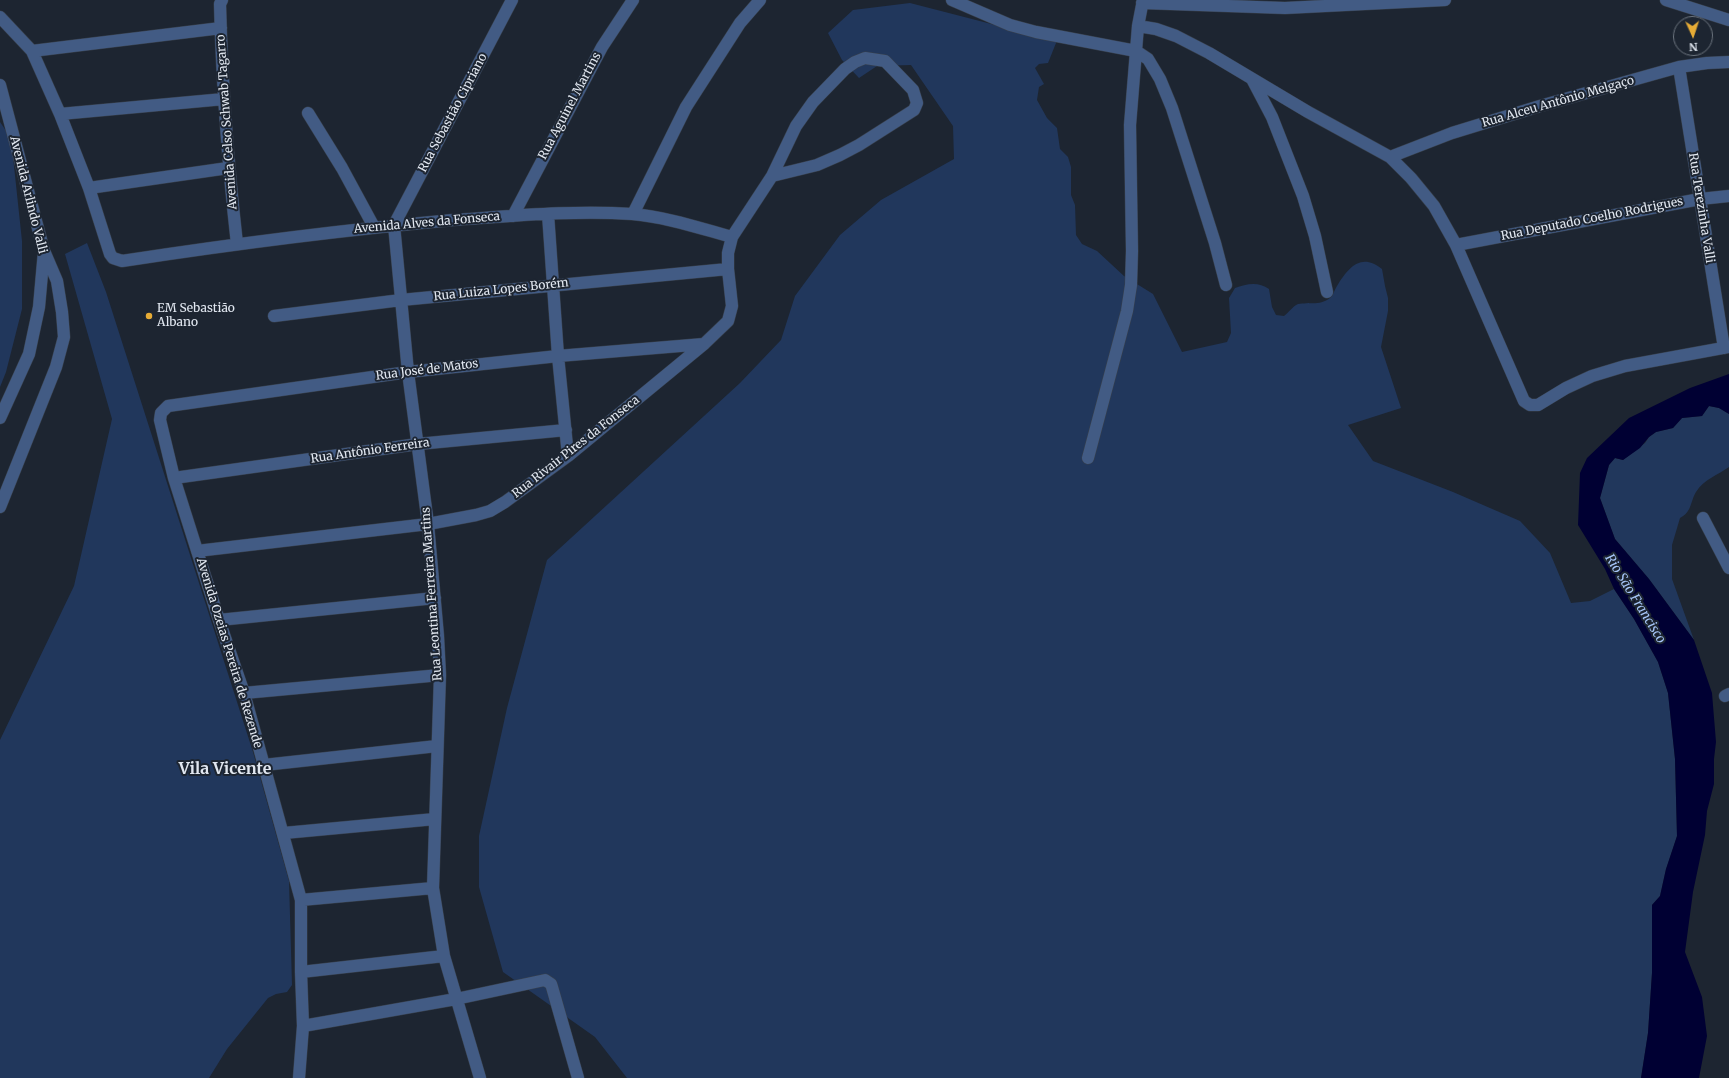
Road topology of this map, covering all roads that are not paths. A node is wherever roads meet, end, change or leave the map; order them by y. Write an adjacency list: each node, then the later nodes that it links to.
1 (222, 0): 12 (street, Avenida Celso Schwab Tagarro)
2 (512, 0): 31 (street, Rua Sebastião Cipriano)
3 (633, 0): 30 (street, Rua Aguinel Martins)
4 (760, 0): 29 (street)
5 (952, 0): 14 (street)
6 (1445, 0): 8 (street)
7 (1666, 0): 10 (street)
8 (1143, 2): 11 (street)
9 (0, 17): 13 (street)
10 (1729, 20)
11 (1138, 26): 14 (street); 17 (street)
12 (221, 28): 13 (street); 19 (street, Avenida Celso Schwab Tagarro)
13 (32, 51): 21 (street)
14 (1136, 51): 39 (street); 52 (street)
15 (1729, 62): 16 (street, Rua Alceu Antônio Melgaço)
16 (1679, 67): 22 (street, Rua Alceu Antônio Melgaço); 27 (street, Rua Terezinha Valli)
17 (1252, 79): 22 (street); 40 (street)
18 (0, 85): 36 (street, Avenida Arlindo Valli)
19 (224, 99): 21 (street); 23 (street, Avenida Celso Schwab Tagarro)
20 (308, 112): 32 (street)
21 (60, 114): 25 (street)
22 (1390, 157): 35 (street)
23 (228, 168): 25 (street); 34 (street, Avenida Celso Schwab Tagarro)
24 (772, 176): 24 (street); 33 (street)
25 (89, 188): 34 (street, Avenida Alves da Fonseca)
26 (1729, 196): 27 (street, Rua Deputado Coelho Rodrigues)
27 (1700, 199): 35 (street, Rua Deputado Coelho Rodrigues); 44 (street, Rua Terezinha Valli)
28 (548, 214): 29 (street, Avenida Alves da Fonseca); 30 (street, Avenida Alves da Fonseca); 38 (street)
29 (633, 214): 33 (street, Avenida Alves da Fonseca)
30 (512, 216): 31 (street, Avenida Alves da Fonseca)
31 (394, 225): 32 (street, Avenida Alves da Fonseca); 41 (street, Rua Leontina Ferreira Martins)
32 (374, 227): 34 (street, Avenida Alves da Fonseca)
33 (732, 237): 37 (street, Rua Rivair Pires da Fonseca)
34 (237, 244)
35 (1456, 245): 44 (street)
36 (44, 251): 47 (street, Avenida Arlindo Valli); 54 (street)
37 (728, 269): 38 (street, Rua Luiza Lopes Borém); 43 (street, Rua Rivair Pires da Fonseca)
38 (553, 284): 41 (street, Rua Luiza Lopes Borém); 45 (street)
39 (1226, 285)
40 (1327, 292)
41 (401, 300): 42 (street, Rua Luiza Lopes Borém); 46 (street, Rua Leontina Ferreira Martins)
42 (274, 316)
43 (704, 344): 45 (street, Rua José de Matos); 51 (street, Rua Rivair Pires da Fonseca)
44 (1726, 348)
45 (558, 356): 46 (street, Rua José de Matos); 49 (street)
46 (408, 372): 48 (street, Rua José de Matos); 50 (street, Rua Leontina Ferreira Martins)
47 (0, 418)
48 (160, 420): 53 (street, Avenida Ozeias Pereira de Rezende)
49 (566, 430): 50 (street, Rua Antônio Ferreira); 51 (street)
50 (418, 444): 53 (street, Rua Antônio Ferreira); 56 (street, Rua Leontina Ferreira Martins)
51 (568, 456): 56 (street, Rua Rivair Pires da Fonseca)
52 (1088, 458)
53 (174, 478): 57 (street, Avenida Ozeias Pereira de Rezende)
54 (0, 507)
55 (1703, 518): 58 (street)
56 (428, 524): 57 (street, Rua Rivair Pires da Fonseca); 59 (street, Rua Leontina Ferreira Martins)
57 (197, 551): 60 (street, Avenida Ozeias Pereira de Rezende)
58 (1729, 568)
59 (435, 598): 60 (street); 61 (street, Rua Leontina Ferreira Martins)
60 (219, 620): 62 (street, Avenida Ozeias Pereira de Rezende)
61 (440, 675): 62 (street); 63 (street, Rua Leontina Ferreira Martins)
62 (244, 692): 64 (street, Avenida Ozeias Pereira de Rezende)
63 (437, 746): 64 (street); 65 (street, Rua Leontina Ferreira Martins)
64 (264, 765): 66 (street, Avenida Ozeias Pereira de Rezende)
65 (435, 820): 66 (street); 67 (street, Rua Leontina Ferreira Martins)
66 (284, 833): 68 (street, Avenida Ozeias Pereira de Rezende)
67 (433, 888): 68 (street); 69 (street, Rua Leontina Ferreira Martins)
68 (301, 900): 70 (street, Avenida Ozeias Pereira de Rezende)
69 (444, 956): 70 (street); 71 (street, Rua Leontina Ferreira Martins)
70 (301, 972): 72 (street, Avenida Ozeias Pereira de Rezende)
71 (456, 999): 72 (street); 74 (street, Rua Leontina Ferreira Martins); 75 (street)
72 (303, 1026): 73 (street, Avenida Ozeias Pereira de Rezende)
73 (299, 1078)
74 (480, 1078)
75 (578, 1078)

